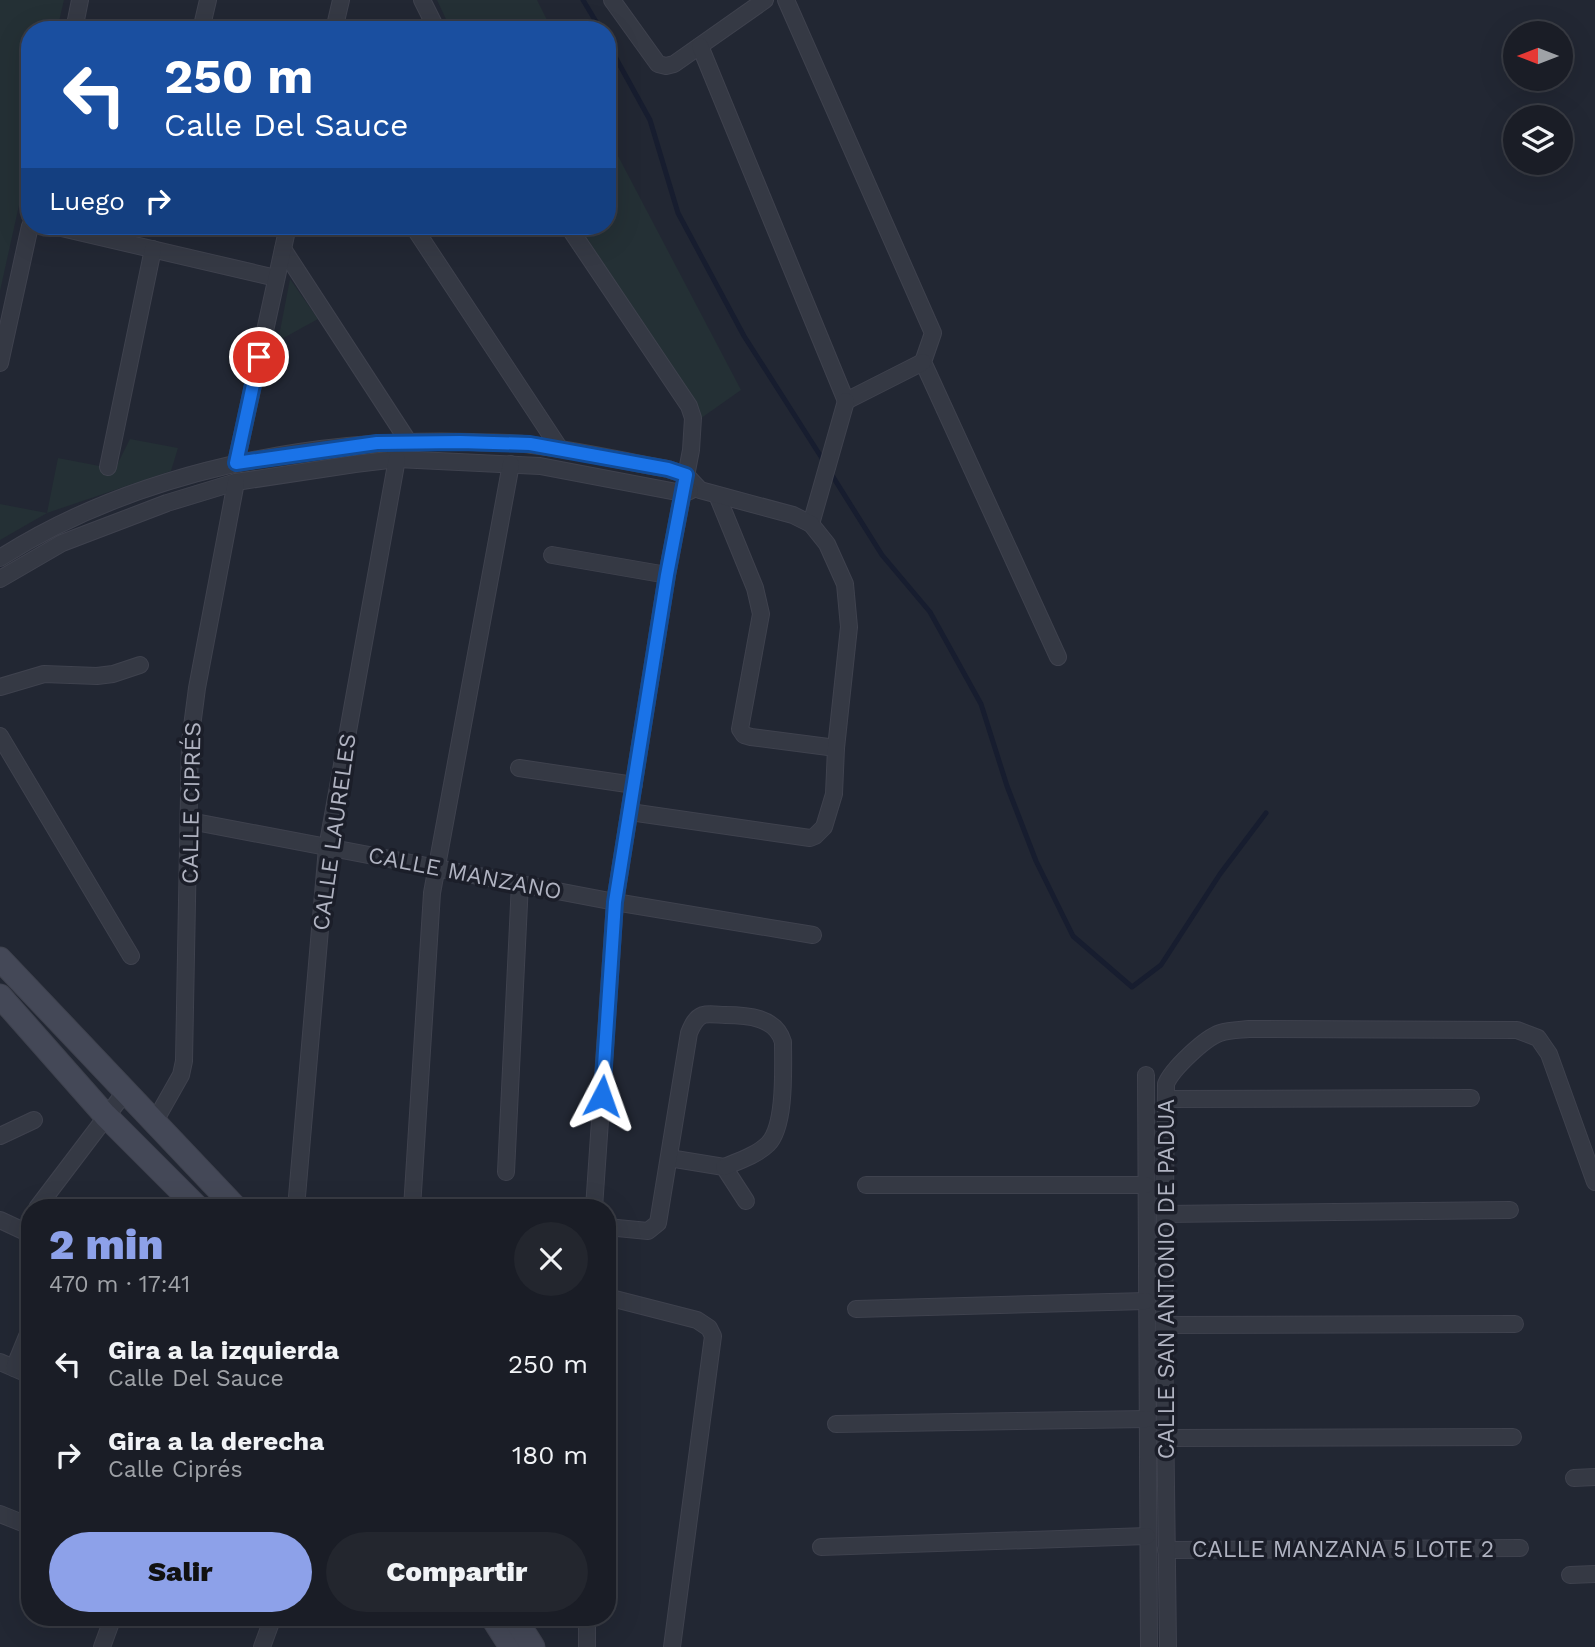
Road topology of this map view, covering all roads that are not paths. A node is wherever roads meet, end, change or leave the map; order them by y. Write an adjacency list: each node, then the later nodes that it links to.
1 (80, 0): 8 (street)
2 (208, 0): 9 (street)
3 (341, 0): 10 (street)
4 (422, 0): 11 (street)
5 (612, 0): 12 (street)
6 (765, 0): 12 (street)
7 (786, 0): 21 (street)
8 (76, 21)
9 (203, 21)
10 (336, 21)
11 (432, 21)
12 (700, 46): 23 (street)
13 (28, 235): 22 (street)
14 (94, 235): 18 (street)
15 (286, 235): 19 (street)
16 (419, 235): 25 (street)
17 (574, 235): 30 (street)
18 (153, 248): 20 (street); 29 (street)
19 (283, 249): 20 (street); 24 (street)
20 (276, 278): 27 (street)
21 (923, 362): 23 (street); 40 (street)
22 (0, 363)
23 (846, 401): 35 (street)
24 (408, 441): 25 (street); 27 (street)
25 (560, 449): 30 (street)
26 (397, 459): 28 (street); 31 (street); 49 (street, CALLE LAURELES)
27 (236, 463): 37 (street)
28 (511, 464): 33 (street); 50 (street)
29 (108, 467)
30 (686, 475): 32 (street); 33 (street)
31 (236, 482): 39 (street); 48 (street, CALLE CIPRÉS)
32 (700, 489): 33 (street); 34 (street)
33 (682, 493): 38 (street)
34 (717, 495): 35 (street); 44 (street)
35 (811, 524): 44 (street)
36 (552, 555): 38 (street)
37 (0, 558)
38 (667, 575): 46 (street)
39 (0, 579)
40 (1058, 657)
41 (140, 665): 42 (street)
42 (0, 687)
43 (0, 736): 54 (street)
44 (836, 748): 47 (street)
45 (519, 768): 46 (street)
46 (634, 785): 47 (street)
47 (630, 812): 52 (street)
48 (190, 821): 49 (street, CALLE MANZANO); 63 (street, CALLE CIPRÉS)
49 (327, 848): 50 (street, CALLE MANZANO); 74 (street, CALLE LAURELES)
50 (436, 868): 51 (street, CALLE MANZANO); 75 (street)
51 (520, 883): 52 (street, CALLE MANZANO); 67 (street)
52 (615, 902): 53 (street, CALLE MANZANO); 76 (street)
53 (813, 935)
54 (131, 957)
55 (0, 959): 58 (main road)
56 (0, 996): 61 (main road)
57 (1146, 1075): 70 (street, CALLE SAN ANTONIO DE PADUA)
58 (125, 1092): 61 (street); 63 (main road)
59 (1471, 1098): 60 (street)
60 (1166, 1099): 68 (street, CALLE SAN ANTONIO DE PADUA); 79 (street, CALLE SAN ANTONIO DE PADUA)
61 (105, 1115): 71 (street); 72 (main road)
62 (34, 1120): 64 (street)
63 (155, 1121): 73 (main road)
64 (0, 1136)
65 (669, 1158): 66 (street); 66 (street); 82 (street)
66 (724, 1167): 77 (street)
67 (506, 1172)
68 (1595, 1182)
69 (866, 1185): 70 (street)
70 (1146, 1185): 84 (street, CALLE SAN ANTONIO DE PADUA)
71 (44, 1199)
72 (189, 1199)
73 (228, 1199)
74 (297, 1199)
75 (413, 1199)
76 (595, 1199)
77 (746, 1201)
78 (1510, 1210): 79 (street)
79 (1165, 1214): 87 (street, CALLE SAN ANTONIO DE PADUA)
80 (0, 1220): 81 (street)
81 (21, 1225)
82 (616, 1228)
83 (616, 1299): 110 (street)
84 (1146, 1301): 85 (street); 90 (street, CALLE SAN ANTONIO DE PADUA)
85 (856, 1309)
86 (1515, 1324): 87 (street)
87 (1164, 1325): 93 (street, CALLE SAN ANTONIO DE PADUA)
88 (21, 1343): 89 (street)
89 (7, 1365)
90 (1147, 1419): 91 (street); 98 (street, CALLE SAN ANTONIO DE PADUA)
91 (836, 1424)
92 (1513, 1437): 93 (street)
93 (1166, 1438): 101 (street, CALLE SAN ANTONIO DE PADUA)
94 (1595, 1477): 95 (street)
95 (1574, 1478)
96 (0, 1514): 97 (street)
97 (21, 1522)
98 (1147, 1536): 99 (street); 111 (street, CALLE SAN ANTONIO DE PADUA)
99 (821, 1547)
100 (1520, 1548): 101 (street, CALLE MANZANA 5 LOTE 2)
101 (1166, 1550): 112 (street, CALLE SAN ANTONIO DE PADUA)
102 (1595, 1574): 103 (street)
103 (1570, 1575)
104 (110, 1626): 107 (street)
105 (270, 1626): 108 (street)
106 (587, 1626): 109 (street)
107 (102, 1647)
108 (262, 1647)
109 (587, 1647)
110 (673, 1647)
111 (1149, 1647)
112 (1168, 1647)

